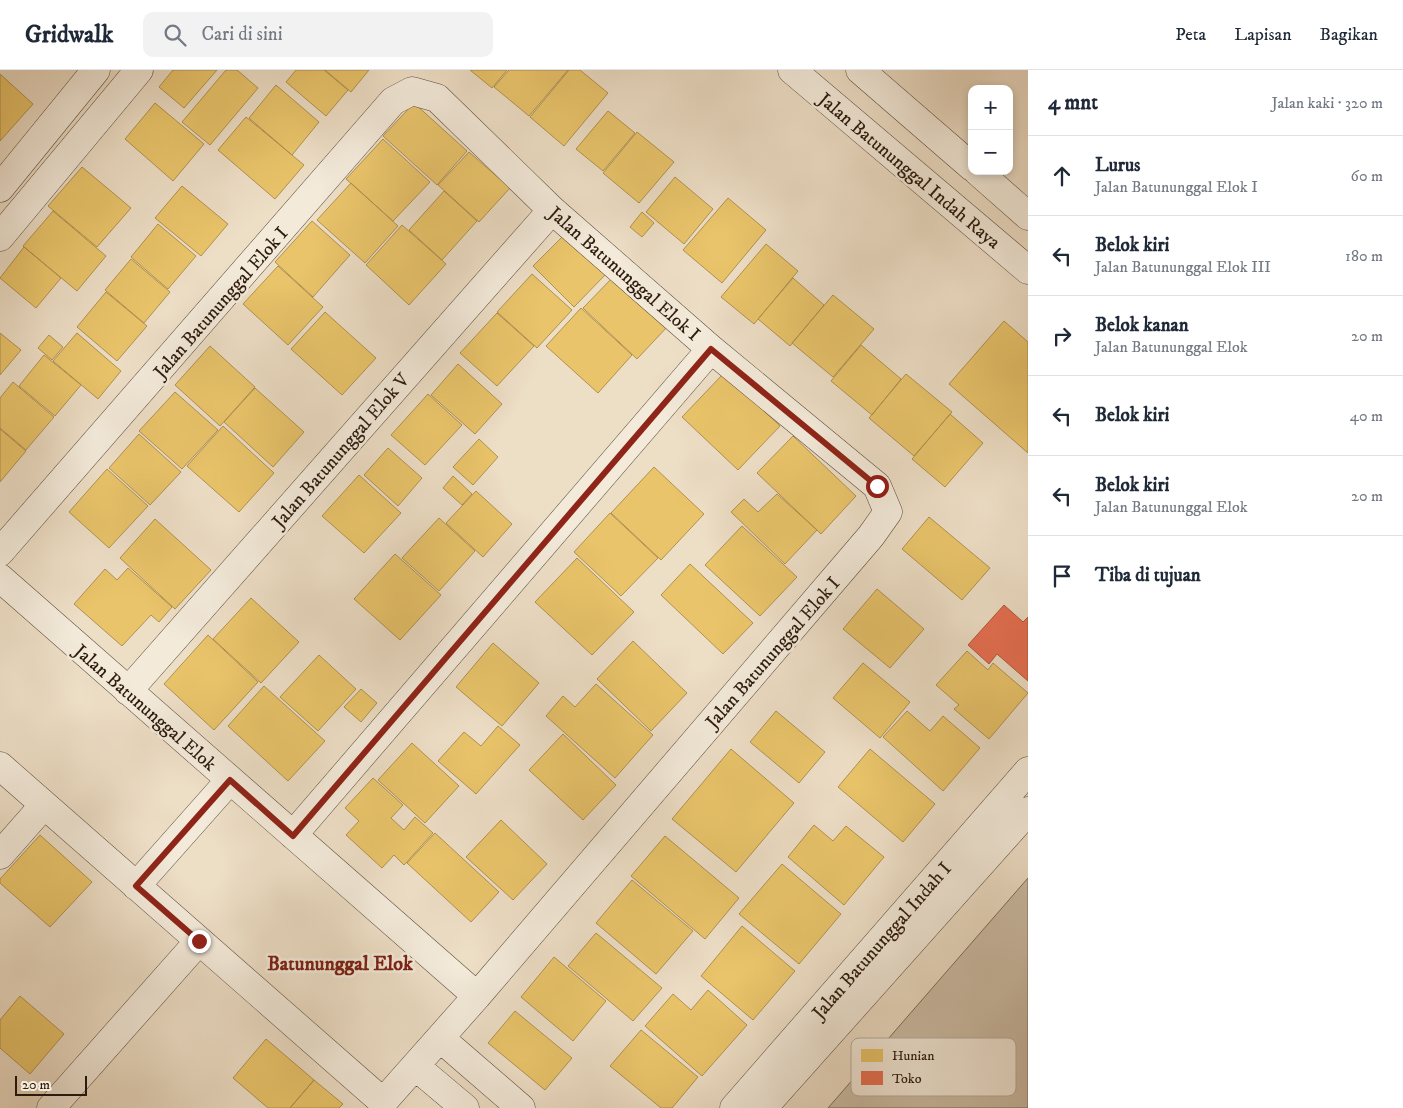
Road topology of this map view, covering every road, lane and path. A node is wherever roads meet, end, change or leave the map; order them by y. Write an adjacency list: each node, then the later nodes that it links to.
1 (96, 70): 7 (street)
2 (139, 70): 10 (street)
3 (860, 70): 5 (street)
4 (801, 73): 11 (street, Jalan Batununggal Indah Raya)
5 (968, 164)
6 (981, 175): 9 (street)
7 (0, 188)
8 (552, 210): 12 (street, Jalan Batununggal Elok I); 13 (street, Jalan Batununggal Elok I); 15 (street, Jalan Batununggal Elok V)
9 (1028, 216)
10 (0, 236)
11 (1028, 270)
12 (711, 349): 21 (street); 26 (street, Jalan Batununggal Elok I)
13 (0, 552)
14 (0, 578): 15 (street, Jalan Batununggal Elok)
15 (128, 691): 18 (street, Jalan Batununggal Elok)
16 (0, 766): 19 (street)
17 (1028, 771): 24 (street, Jalan Batununggal Indah I)
18 (230, 780): 21 (street, Jalan Batununggal Elok); 23 (street)
19 (44, 805): 22 (street); 23 (street)
20 (1028, 811): 24 (street, Jalan Batununggal Indah I)
21 (293, 836): 26 (street, Jalan Batununggal Elok)
22 (0, 855)
23 (136, 886): 25 (street)
24 (939, 892): 33 (street, Jalan Batununggal Indah I); 34 (street, Jalan Batununggal Indah I)
25 (199, 941): 29 (street); 30 (street)
26 (477, 996): 27 (street)
27 (440, 1038): 28 (street); 32 (street)
28 (415, 1066): 29 (street); 31 (street)
29 (380, 1105)
30 (52, 1108)
31 (465, 1108)
32 (521, 1108)
33 (734, 1108)
34 (763, 1108)

